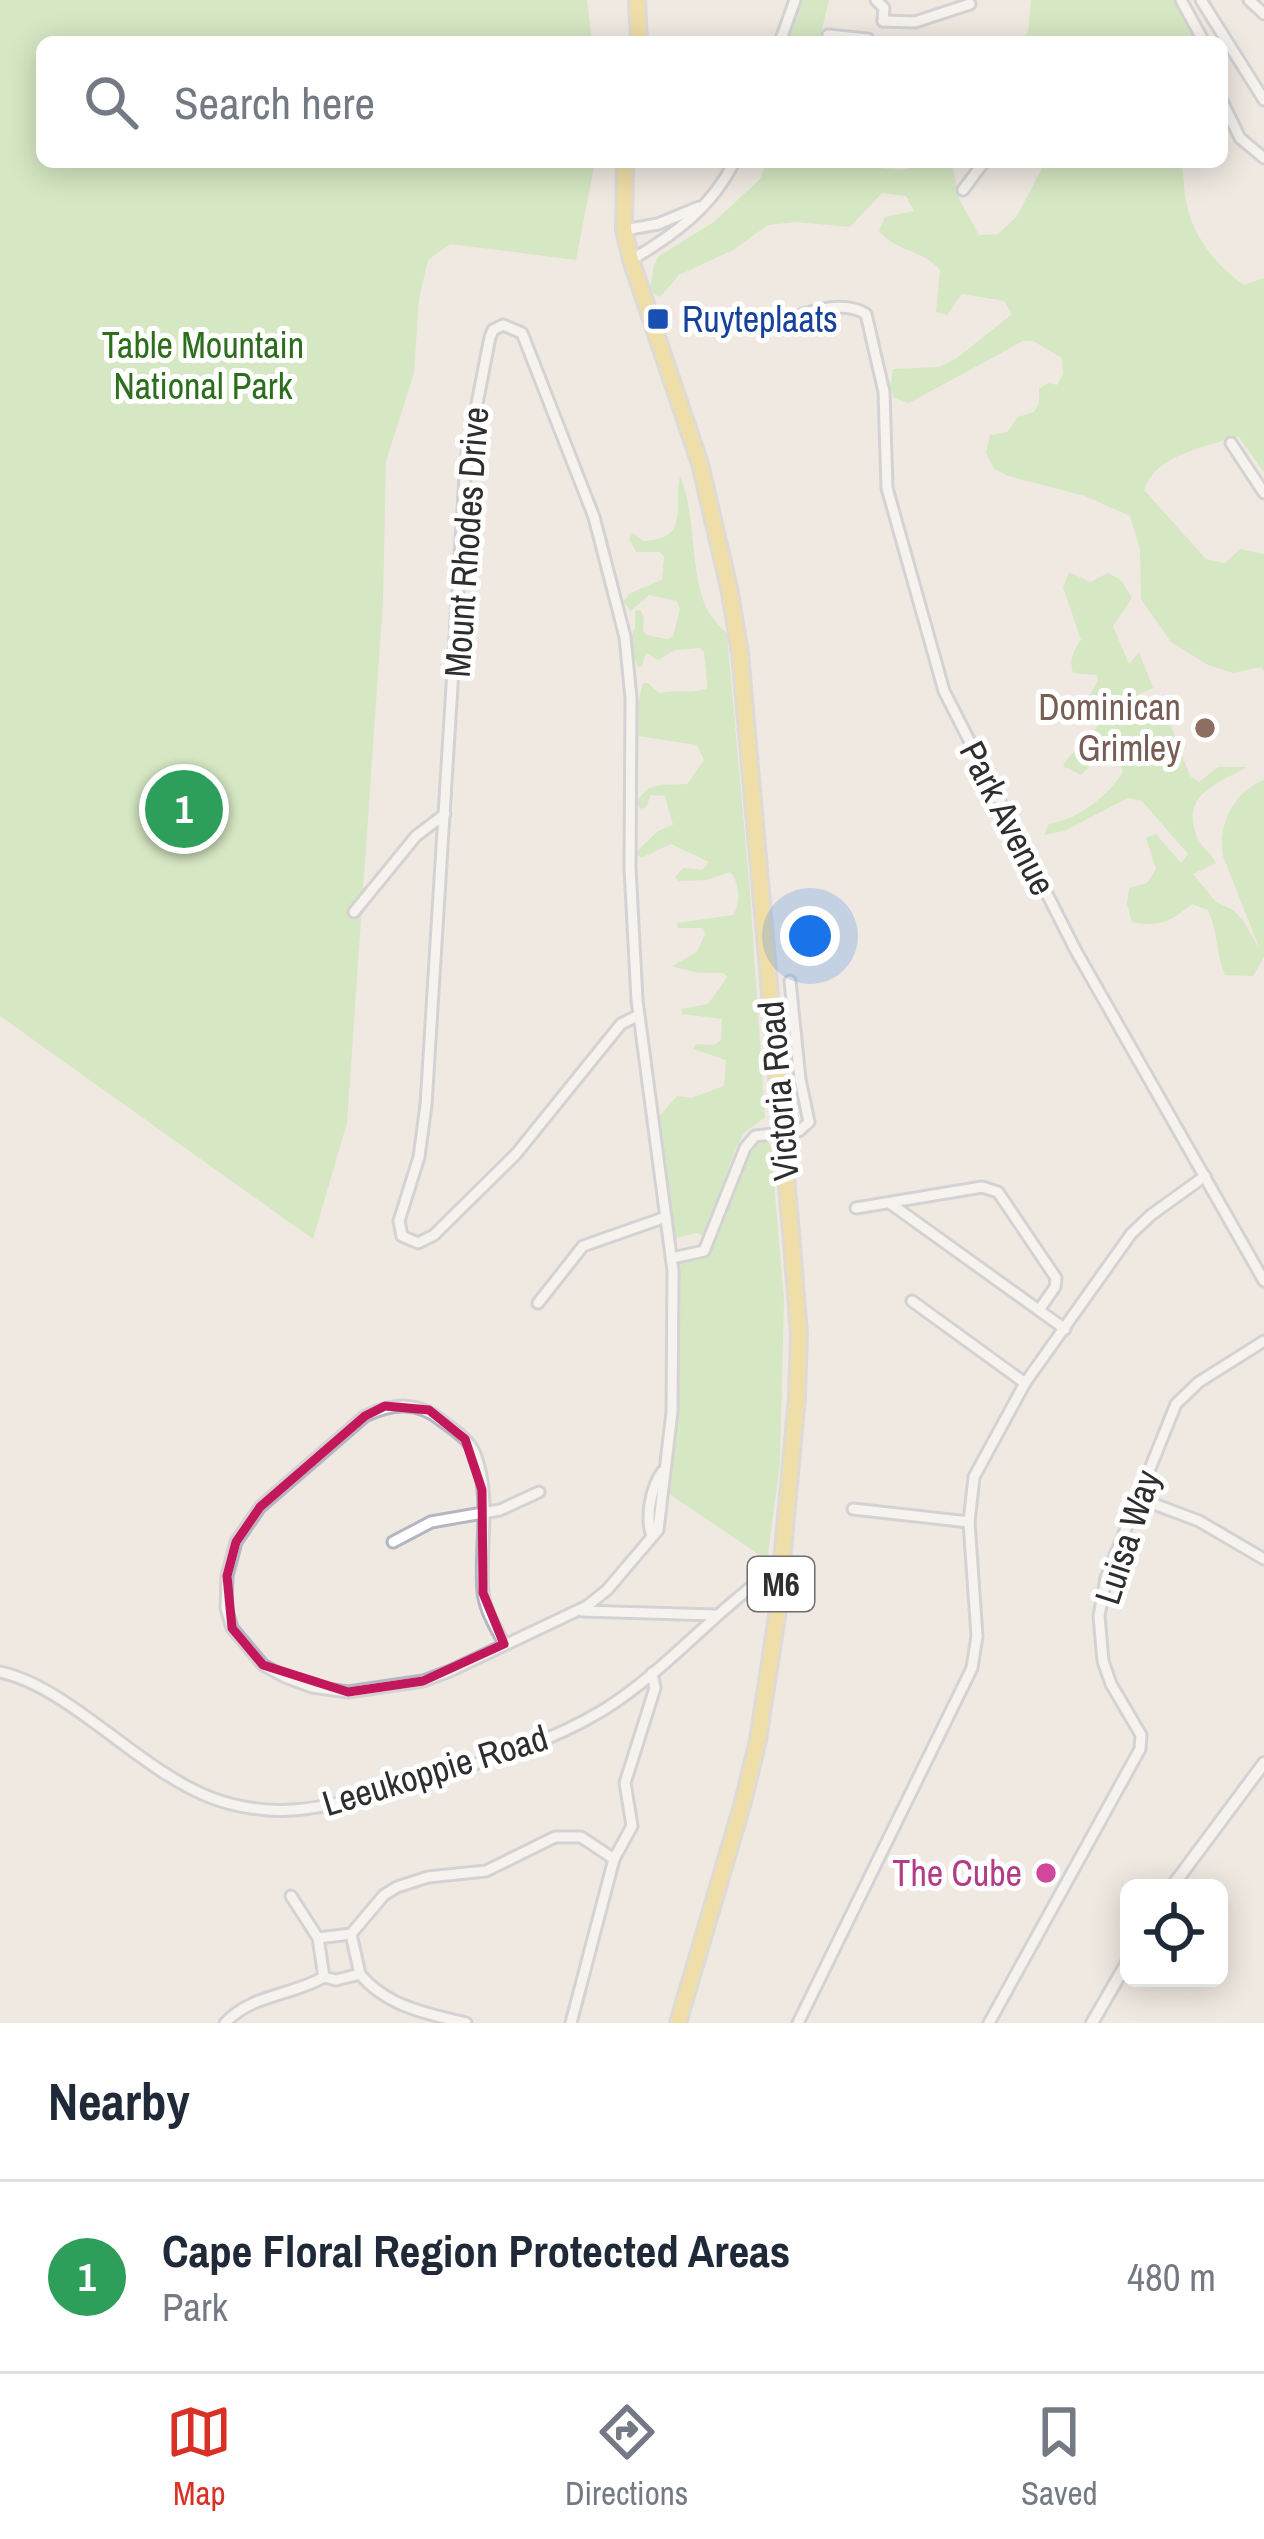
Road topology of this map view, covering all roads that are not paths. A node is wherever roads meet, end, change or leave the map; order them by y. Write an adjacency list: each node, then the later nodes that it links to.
1 (637, 0): 11 (main road)
2 (795, 0): 12 (street)
3 (876, 0): 9 (street)
4 (1181, 0): 15 (street)
5 (1201, 0): 16 (street)
6 (1249, 0): 8 (street)
7 (970, 4): 9 (street)
8 (1264, 14)
9 (883, 21): 14 (street)
10 (828, 35): 13 (street)
11 (639, 36)
12 (782, 36)
13 (835, 36)
14 (872, 36)
15 (1201, 36)
16 (1224, 36)
17 (1228, 43): 18 (street)
18 (1264, 100)
19 (1228, 113): 20 (street)
20 (1263, 155)
21 (626, 168): 28 (main road, Victoria Road / M6)
22 (730, 168): 27 (street)
23 (970, 168): 25 (street)
24 (978, 168): 25 (street)
25 (974, 172): 26 (street)
26 (963, 190)
27 (707, 203): 28 (street); 29 (street)
28 (624, 230): 29 (main road, Victoria Road / M6)
29 (631, 260): 37 (main road, Victoria Road / M6)
30 (760, 331): 38 (street, Park Avenue)
31 (1231, 443): 32 (street)
32 (1264, 493)
33 (445, 814): 34 (street); 36 (street, Mount Rhodes Drive); 36 (street, Mount Rhodes Drive)
34 (353, 912)
35 (790, 981): 37 (street)
36 (639, 1016): 41 (street, Mount Rhodes Drive)
37 (781, 1133): 42 (street); 57 (main road, Victoria Road / M6)
38 (1205, 1176): 43 (street, Park Avenue); 47 (street)
39 (891, 1204): 40 (street); 46 (street); 46 (street)
40 (856, 1208)
41 (666, 1217): 42 (street, Mount Rhodes Drive); 45 (street)
42 (672, 1258): 58 (street, Mount Rhodes Drive)
43 (1264, 1281)
44 (912, 1301): 49 (street)
45 (538, 1303)
46 (1039, 1310): 47 (street)
47 (1064, 1329): 49 (street)
48 (1264, 1340): 51 (street, Luisa Way)
49 (1025, 1383): 54 (street)
50 (539, 1492): 53 (street)
51 (1138, 1498): 56 (street); 78 (street, Luisa Way)
52 (853, 1508): 54 (street)
53 (484, 1514): 55 (street); 60 (street); 60 (street)
54 (970, 1522): 77 (street)
55 (392, 1542)
56 (1264, 1559)
57 (782, 1576): 59 (street, Leeukoppie Road); 76 (main road, Victoria Road / M6)
58 (576, 1611): 59 (street); 60 (street)
59 (717, 1615): 62 (street, Leeukoppie Road)
60 (504, 1644)
61 (0, 1672): 62 (street, Leeukoppie Road)
62 (652, 1673): 64 (street)
63 (1264, 1763): 65 (street)
64 (614, 1859): 67 (street); 75 (street)
65 (1178, 1879)
66 (291, 1896): 68 (street)
67 (351, 1934): 68 (street); 69 (street)
68 (318, 1939): 71 (street)
69 (360, 1974): 71 (street); 72 (street)
70 (1120, 1975): 79 (street)
71 (324, 1977): 73 (street)
72 (437, 2022): 74 (street)
73 (225, 2023)
74 (466, 2023)
75 (571, 2023)
76 (678, 2023)
77 (798, 2023)
78 (989, 2023)
79 (1092, 2023)

